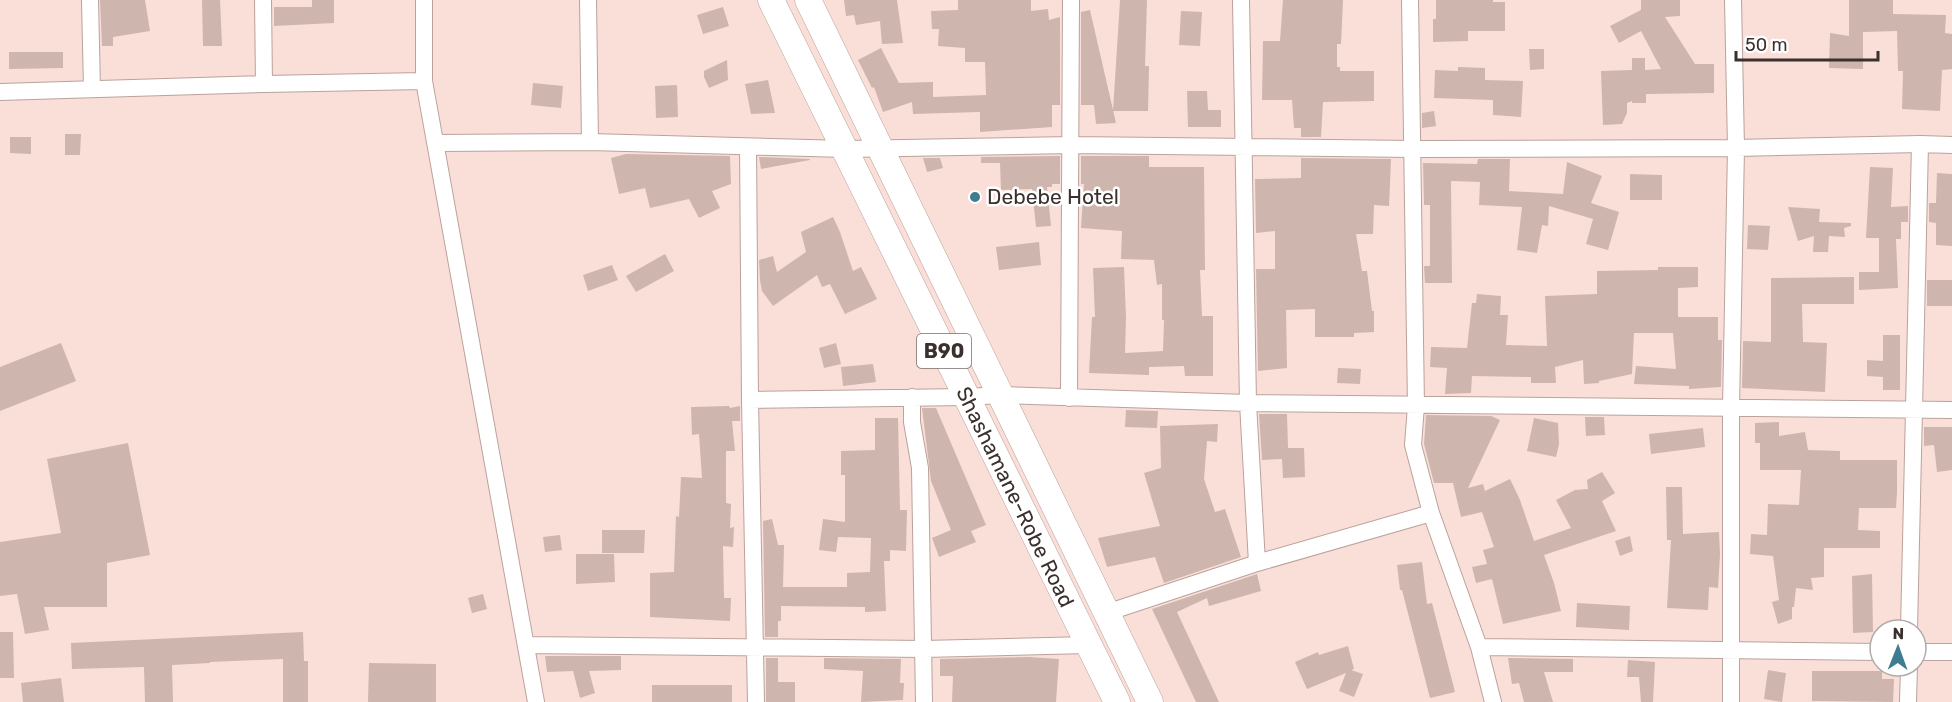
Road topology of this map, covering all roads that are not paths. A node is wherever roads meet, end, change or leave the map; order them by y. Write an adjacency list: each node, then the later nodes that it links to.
1 (90, 0): 13 (street)
2 (262, 0): 12 (street)
3 (424, 0): 11 (street)
4 (588, 0): 15 (street)
5 (771, 0): 24 (main road, Shashamane-Robe Road / B90)
6 (808, 0): 21 (main road, Shashamane-Robe Road / B90)
7 (1071, 0): 18 (street)
8 (1241, 0): 22 (street)
9 (1410, 0): 25 (street)
10 (1733, 0): 23 (street)
11 (424, 81): 12 (street); 16 (street)
12 (264, 84): 13 (street)
13 (92, 89): 14 (street)
14 (0, 92)
15 (590, 142): 16 (street); 20 (street)
16 (435, 143): 40 (street)
17 (1920, 144): 19 (street); 23 (street); 34 (street)
18 (1072, 145): 21 (street); 22 (street); 29 (street)
19 (1952, 145)
20 (748, 147): 24 (street); 30 (street)
21 (881, 147): 24 (street); 26 (main road, Shashamane-Robe Road / B90)
22 (1244, 148): 25 (street); 31 (street)
23 (1736, 148): 25 (street); 33 (street)
24 (846, 149): 28 (main road, Shashamane-Robe Road / B90)
25 (1413, 149): 32 (street)
26 (1002, 395): 28 (street); 29 (street); 38 (main road, Shashamane-Robe Road / B90)
27 (912, 397): 28 (street); 30 (street); 44 (street)
28 (966, 398): 41 (main road, Shashamane-Robe Road / B90)
29 (1070, 398): 31 (street)
30 (750, 400): 42 (street)
31 (1248, 403): 32 (street); 37 (street)
32 (1416, 406): 33 (street); 36 (street)
33 (1731, 408): 34 (street); 45 (street)
34 (1913, 409): 35 (street); 39 (street)
35 (1952, 410)
36 (1431, 513): 37 (street); 43 (street)
37 (1257, 563): 38 (street)
38 (1106, 613): 54 (main road, Shashamane-Robe Road / B90)
39 (1909, 618)
40 (527, 645): 42 (street); 50 (street)
41 (1089, 645): 44 (street); 53 (main road, Shashamane-Robe Road / B90)
42 (756, 646): 44 (street); 51 (street)
43 (1479, 647): 45 (street); 55 (street)
44 (924, 649): 52 (street)
45 (1731, 650): 46 (street); 56 (street)
46 (1868, 652)
47 (1928, 652): 48 (street)
48 (1952, 652)
49 (1909, 678): 57 (street)
50 (536, 702)
51 (756, 702)
52 (924, 702)
53 (1118, 702)
54 (1150, 702)
55 (1493, 702)
56 (1731, 702)
57 (1908, 702)

